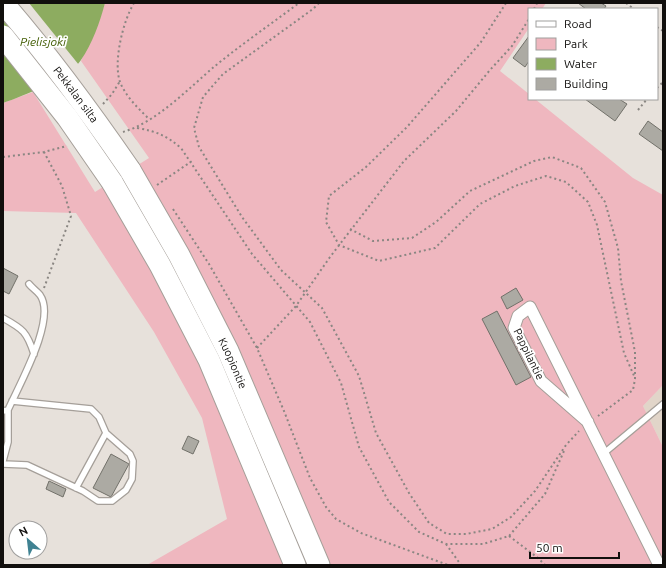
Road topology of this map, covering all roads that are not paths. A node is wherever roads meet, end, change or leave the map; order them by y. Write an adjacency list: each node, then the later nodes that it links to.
1 (3, 3): 3 (highway, Pekkalan silta, bridge)
2 (3, 36): 4 (highway, Pekkalan silta, bridge)
3 (130, 170): 16 (highway, Kuopiontie)
4 (112, 182): 17 (highway, Kuopiontie)
5 (29, 284): 7 (lane)
6 (3, 318): 7 (lane)
7 (34, 354): 8 (lane)
8 (12, 400): 10 (lane); 12 (lane)
9 (663, 404): 13 (lane)
10 (5, 410): 14 (lane)
11 (588, 422): 11 (street, Pappilantie); 13 (street, Pappilantie)
12 (106, 433): 15 (lane); 15 (lane)
13 (604, 454): 20 (street, Pappilantie)
14 (3, 462): 15 (lane)
15 (76, 488)
16 (308, 542): 18 (highway, Kuopiontie); 19 (highway)
17 (291, 560)
18 (318, 565)
19 (325, 565)
20 (659, 565)

